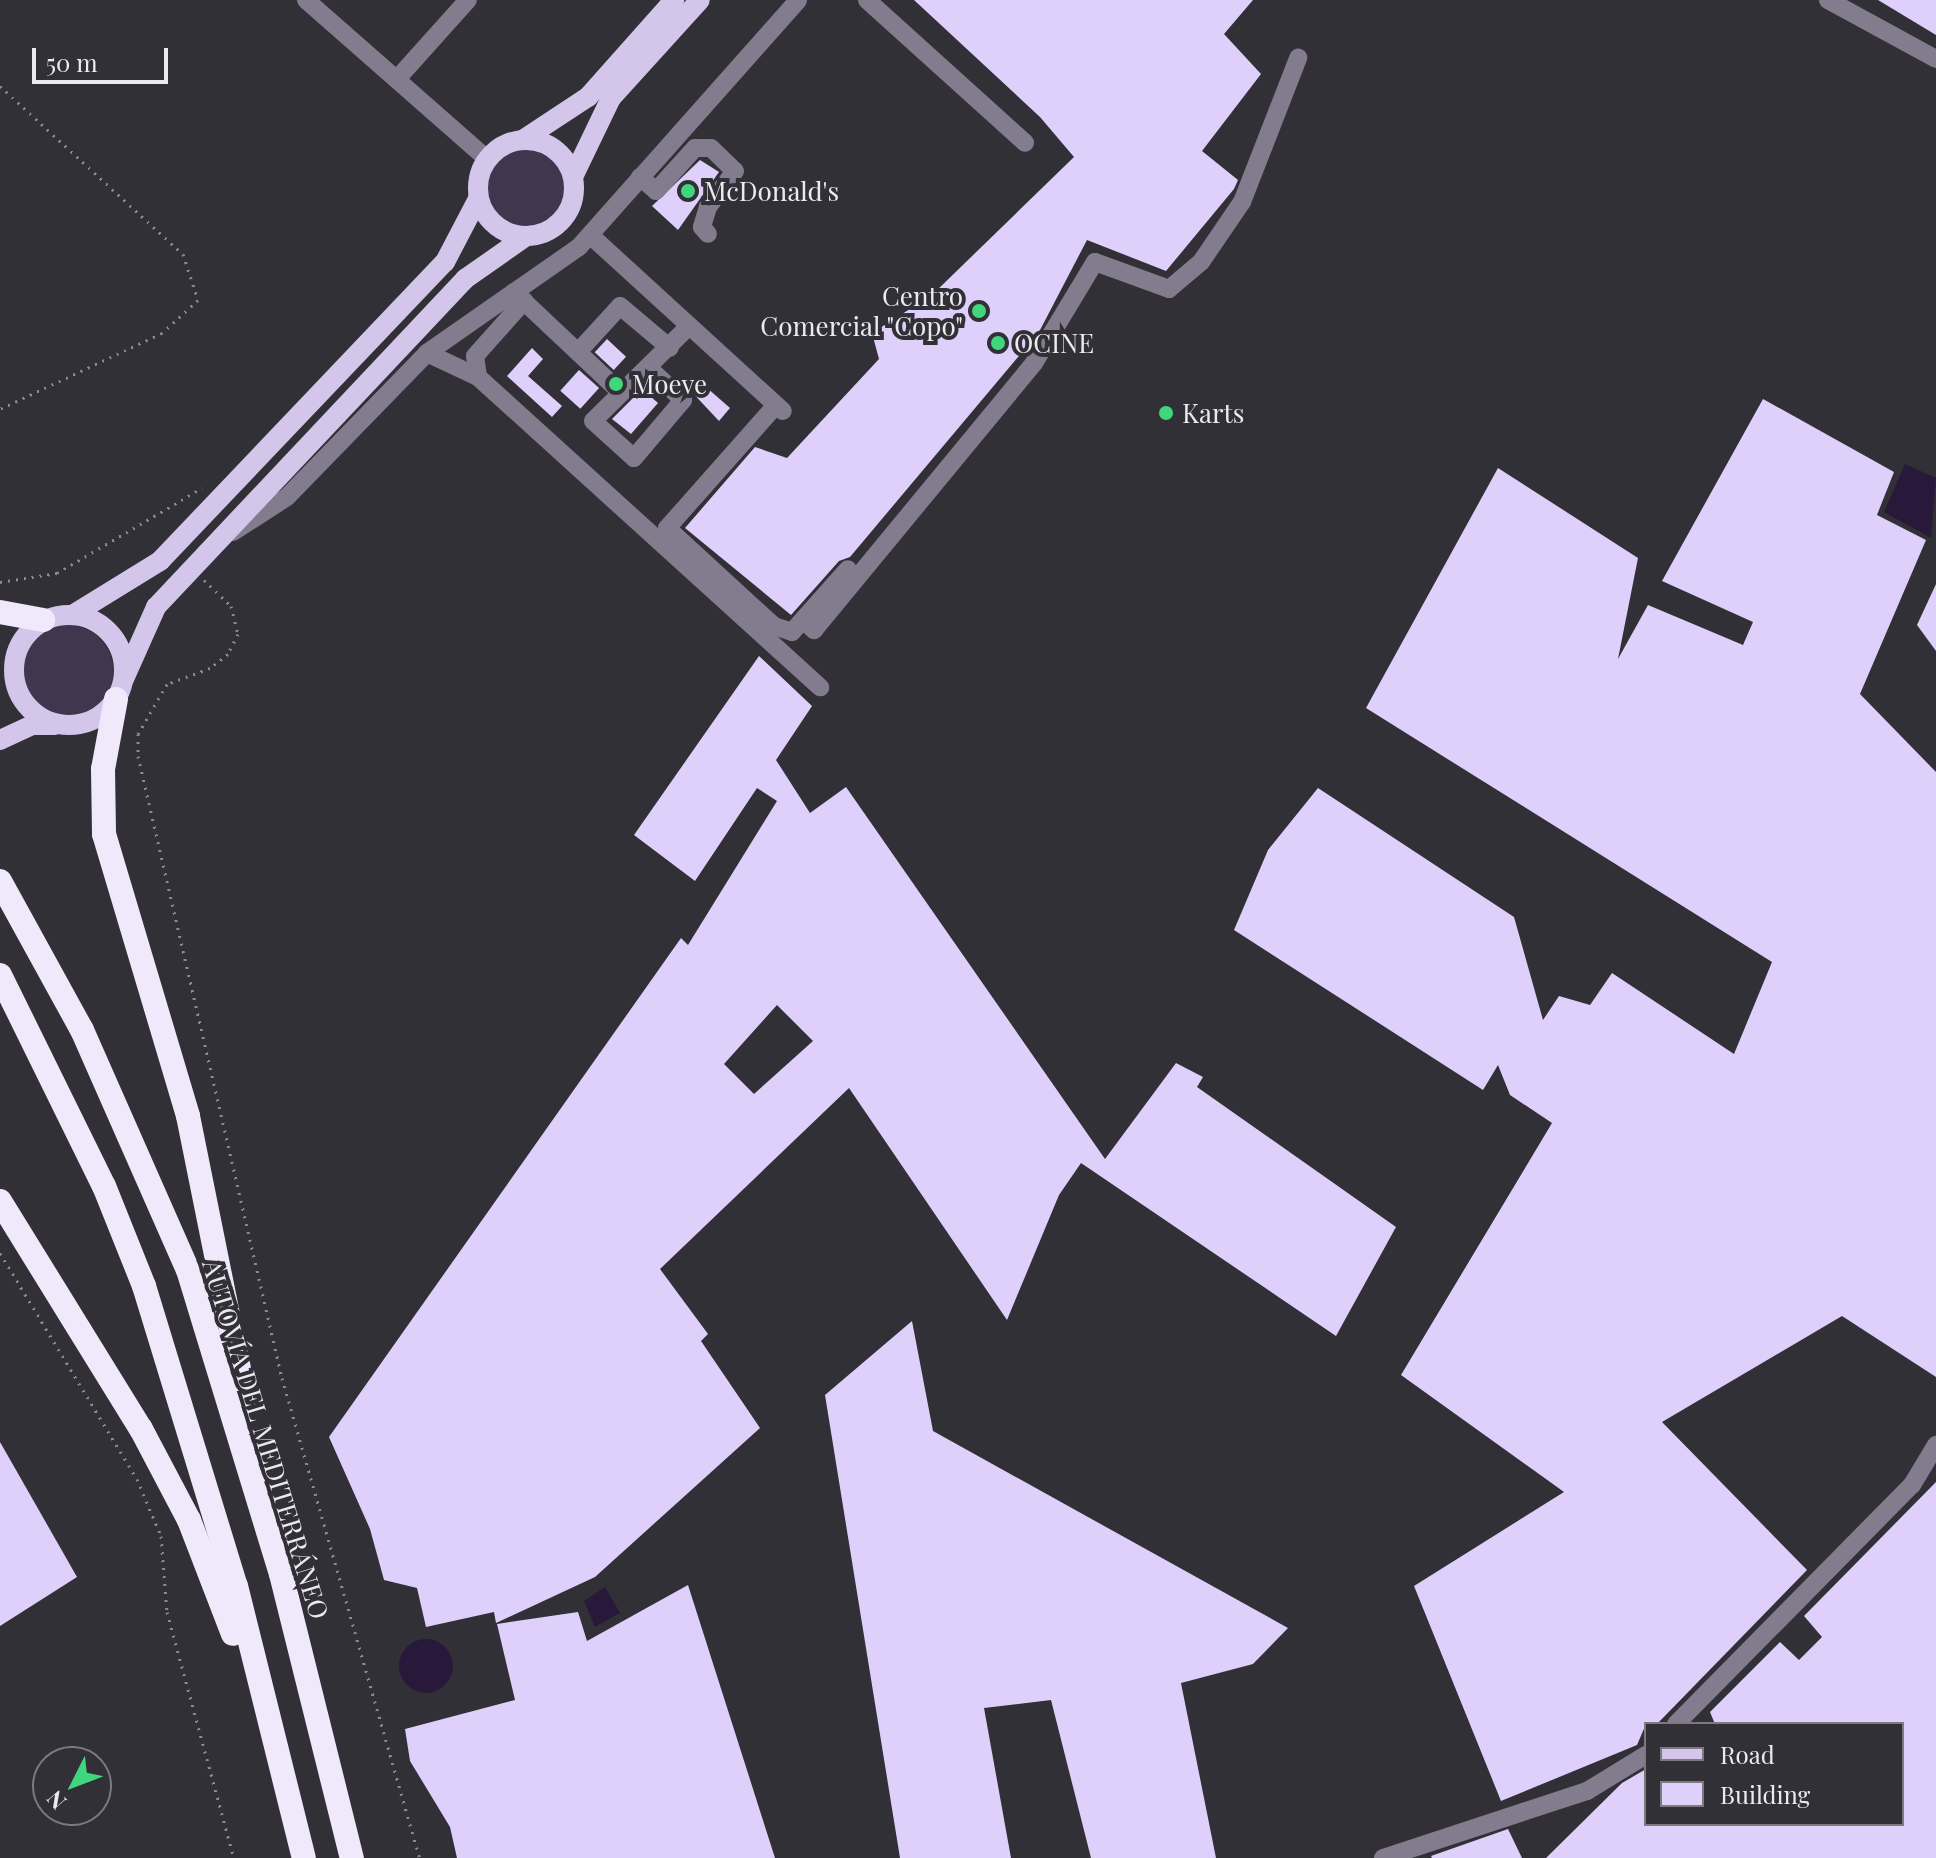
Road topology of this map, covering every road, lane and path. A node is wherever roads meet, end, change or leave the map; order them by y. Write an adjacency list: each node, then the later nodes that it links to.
1 (306, 0): 10 (street)
2 (468, 0): 10 (street)
3 (674, 0): 12 (main road)
4 (700, 0): 15 (main road)
5 (798, 0): 16 (street)
6 (867, 0): 13 (street)
7 (1828, 0): 9 (street)
8 (1298, 58): 31 (street)
9 (1936, 59)
10 (397, 79): 14 (street)
11 (0, 86): 29 (path)
12 (524, 139): 14 (main road); 15 (main road)
13 (1025, 143)
14 (487, 159): 17 (main road)
15 (573, 177): 20 (main road)
16 (640, 177): 18 (street); 19 (street)
17 (478, 199): 20 (main road); 36 (main road)
18 (708, 234)
19 (590, 235): 21 (street); 22 (street)
20 (525, 237): 32 (main road)
21 (519, 297): 24 (street); 25 (street); 27 (street)
22 (689, 326): 23 (street); 31 (street)
23 (670, 348): 24 (street); 26 (street)
24 (578, 352): 28 (street)
25 (427, 353): 27 (street); 32 (street)
26 (651, 370): 28 (street); 28 (street)
27 (478, 377): 40 (street)
28 (618, 390)
29 (0, 409)
30 (214, 480): 34 (path)
31 (921, 498): 38 (street)
32 (217, 542): 33 (main road)
33 (193, 570): 41 (main road); 56 (path)
34 (0, 582)
35 (0, 612): 37 (highway)
36 (74, 614): 37 (main road); 41 (main road)
37 (43, 620): 39 (main road)
38 (806, 623)
39 (16, 686): 42 (main road); 43 (main road)
40 (820, 687)
41 (120, 689): 42 (main road); 49 (highway)
42 (63, 725): 43 (main road)
43 (4, 738)
44 (0, 881): 49 (highway, AUTOVÍA DEL MEDITERRÁNEO)
45 (0, 975): 52 (highway)
46 (0, 1201): 52 (highway)
47 (0, 1253): 53 (path)
48 (1936, 1445): 50 (street)
49 (281, 1574): 55 (highway, AUTOVÍA DEL MEDITERRÁNEO)
50 (1678, 1722)
51 (1644, 1756): 57 (street)
52 (296, 1825): 54 (highway)
53 (234, 1858)
54 (304, 1858)
55 (352, 1858)
56 (420, 1858)
57 (1383, 1858)

